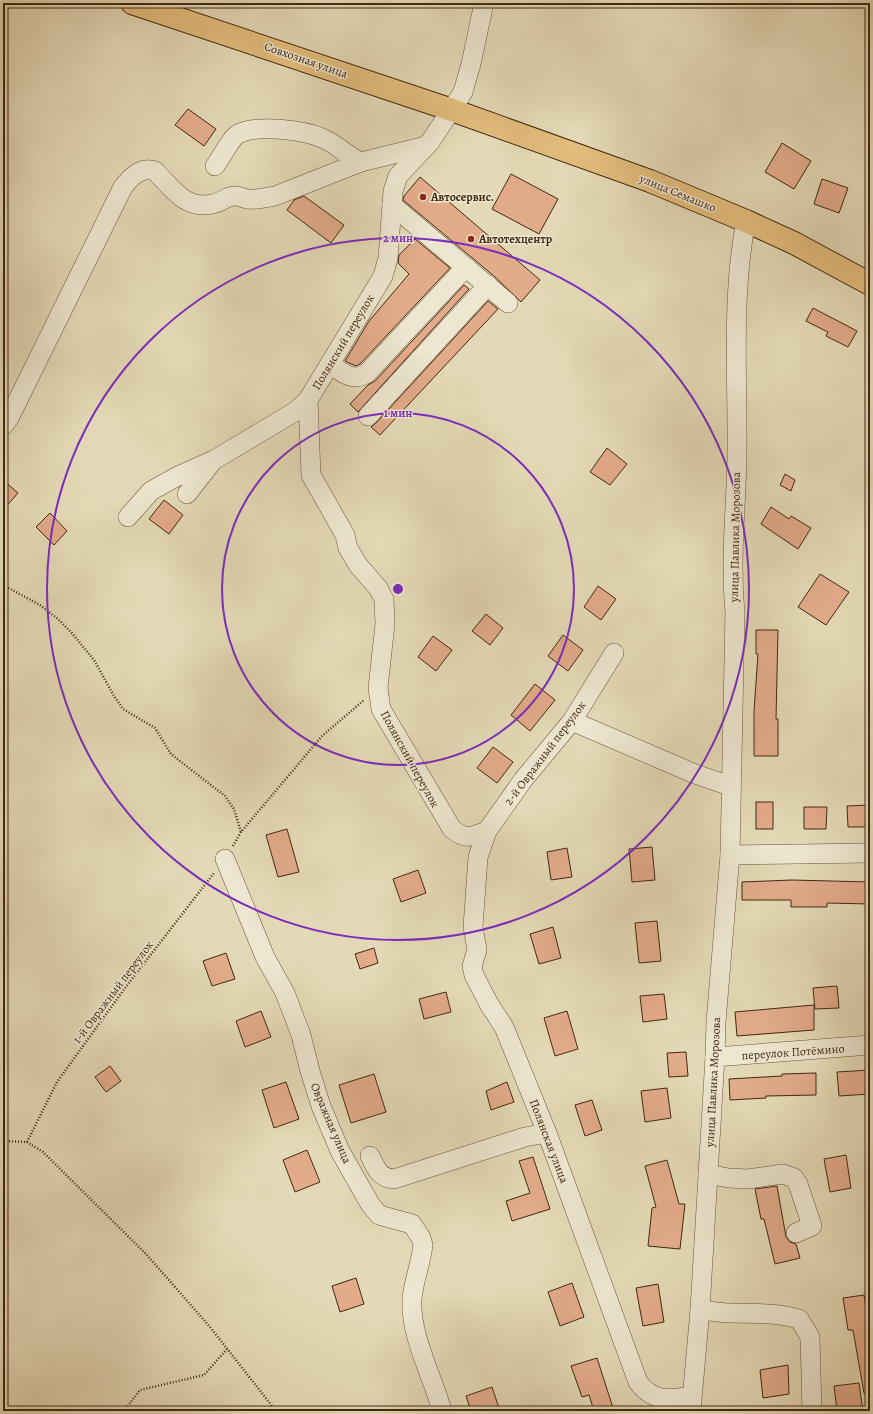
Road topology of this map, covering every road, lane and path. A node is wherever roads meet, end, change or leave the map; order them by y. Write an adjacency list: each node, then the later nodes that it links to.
1 (132, 3): 3 (main road, Совхозная улица)
2 (484, 3): 3 (street, Полянский переулок)
3 (452, 110): 4 (main road, Совхозная улица); 5 (street, Полянский переулок)
4 (478, 119): 9 (main road, улица Семашко)
5 (426, 146): 6 (street); 8 (street, Полянский переулок)
6 (361, 162): 7 (street); 17 (street)
7 (215, 166)
8 (392, 205): 10 (street); 14 (street, Полянский переулок)
9 (746, 221): 11 (main road, улица Семашко); 25 (street, улица Павлика Морозова)
10 (466, 267): 12 (street); 14 (street)
11 (870, 284)
12 (488, 285): 13 (street); 16 (street)
13 (508, 303)
14 (330, 364): 15 (street, Полянский переулок)
15 (308, 400): 18 (street); 23 (street, Полянский переулок)
16 (368, 416)
17 (3, 426)
18 (214, 460): 19 (street); 20 (street)
19 (187, 494)
20 (128, 517)
21 (3, 585): 27 (path)
22 (614, 653): 24 (street, 2-й Овражный переулок)
23 (378, 688): 27 (path, 1-й Овражный переулок); 28 (street, Полянский переулок)
24 (572, 721): 25 (street); 26 (street, 2-й Овражный переулок)
25 (730, 786): 30 (street, улица Павлика Морозова)
26 (487, 831): 28 (street); 31 (street, Полянская улица)
27 (242, 832): 32 (path, 1-й Овражный переулок)
28 (461, 836): 31 (street, Полянский переулок)
29 (870, 853): 30 (street)
30 (730, 855): 34 (street, улица Павлика Морозова)
31 (478, 857): 35 (street, Полянская улица)
32 (225, 859): 37 (path, 1-й Овражный переулок); 46 (street, Овражная улица)
33 (870, 1046): 34 (street, переулок Потёмино)
34 (715, 1057): 39 (street, улица Павлика Морозова)
35 (546, 1133): 38 (street); 43 (street, Полянская улица)
36 (3, 1141): 37 (path)
37 (26, 1142): 42 (path)
38 (370, 1156)
39 (708, 1174): 40 (street); 41 (street, улица Павлика Морозова)
40 (796, 1233)
41 (700, 1310): 43 (street, улица Павлика Морозова); 47 (street)
42 (227, 1348): 44 (path); 45 (path)
43 (691, 1404)
44 (124, 1411)
45 (276, 1411)
46 (442, 1411)
47 (812, 1411)

